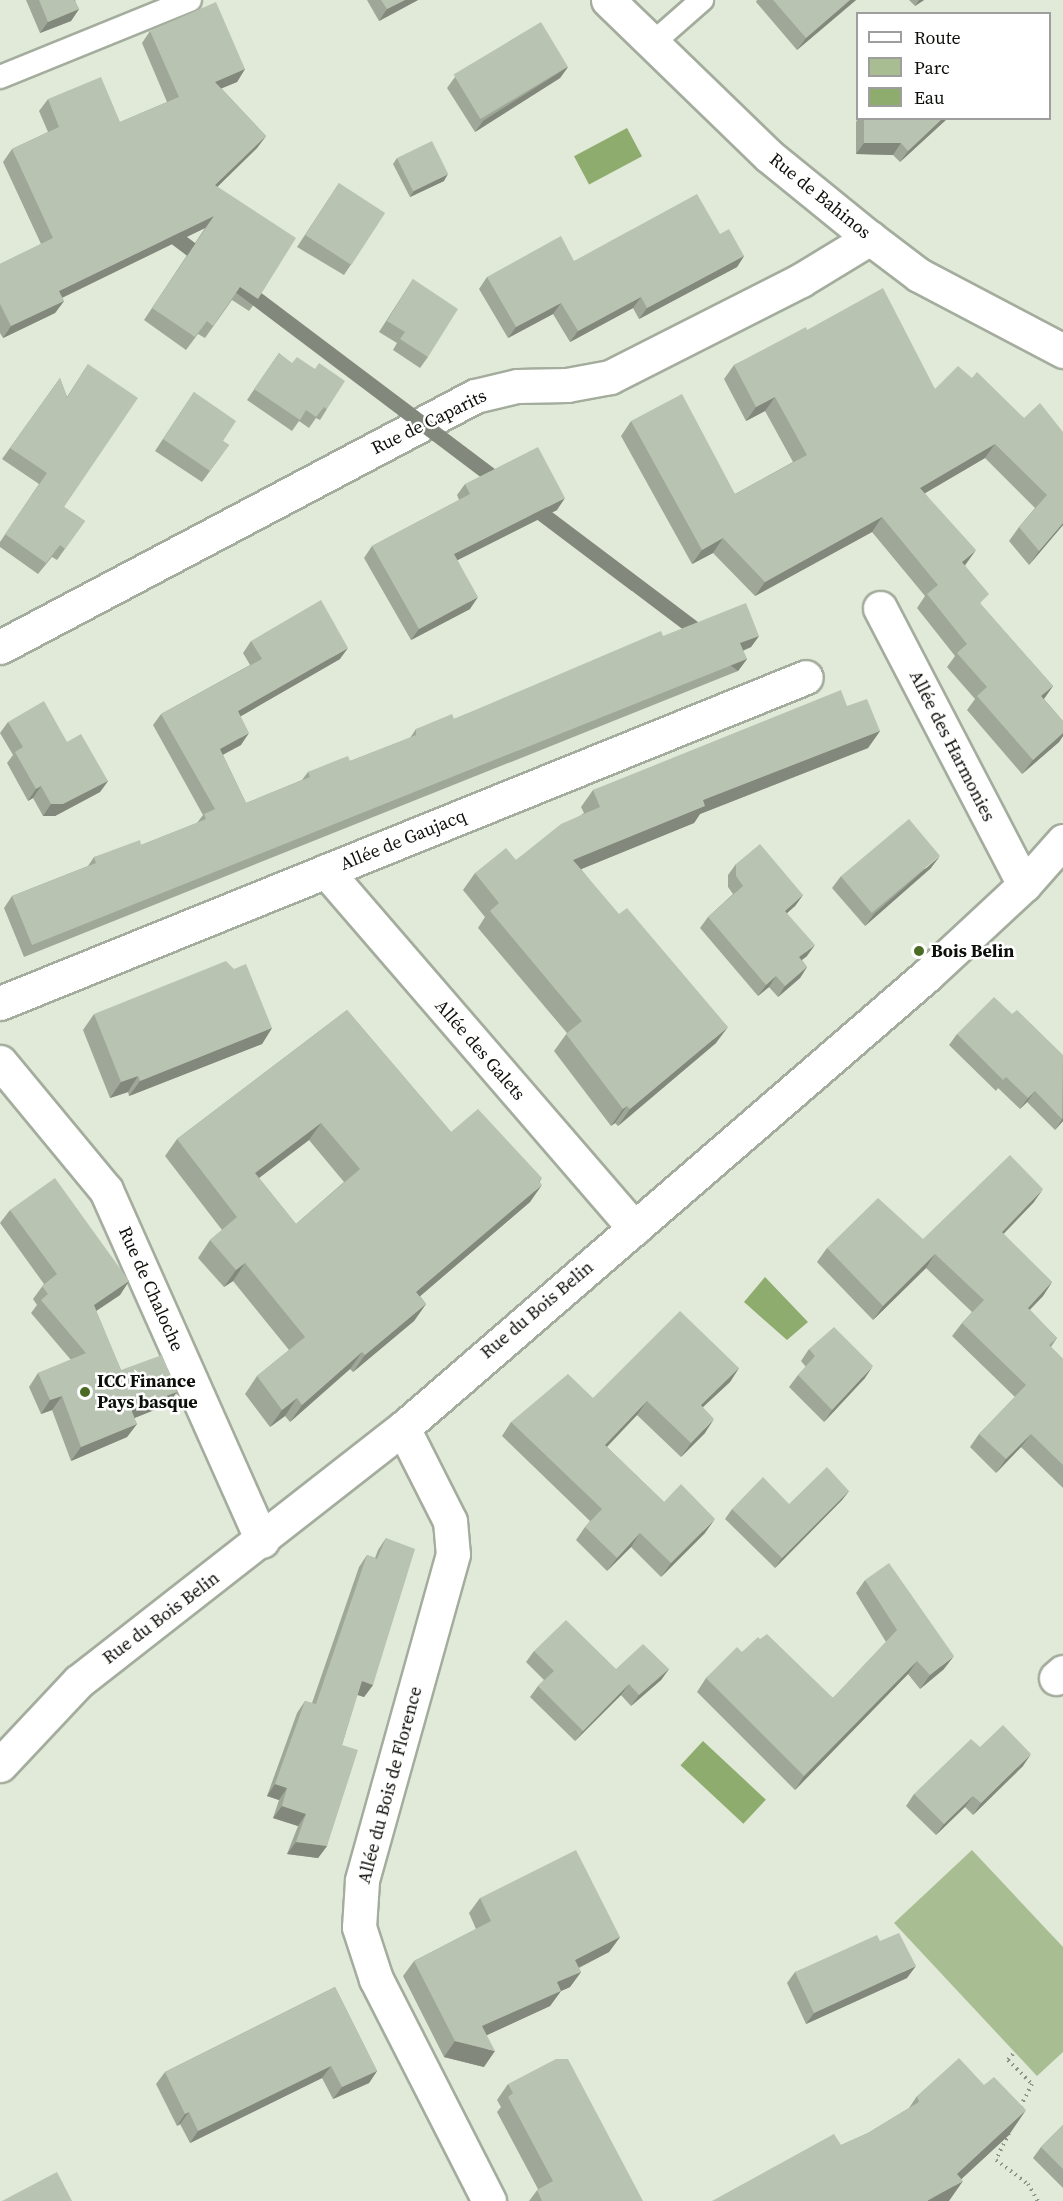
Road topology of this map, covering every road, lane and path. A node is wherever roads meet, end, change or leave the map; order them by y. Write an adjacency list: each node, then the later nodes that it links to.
1 (190, 0): 5 (lane)
2 (608, 0): 4 (street, Rue de Bahinos)
3 (702, 0): 4 (lane)
4 (654, 42): 6 (street, Rue de Bahinos)
5 (0, 78)
6 (870, 238): 7 (street, Rue de Bahinos); 9 (street, Rue de Caparits)
7 (1063, 351)
8 (880, 608): 13 (street, Allée des Harmonies)
9 (0, 647)
10 (806, 677): 12 (street, Allée de Gaujacq)
11 (1063, 841): 13 (street, Rue du Bois Belin)
12 (326, 871): 14 (street, Allée de Gaujacq); 16 (street, Allée des Galets)
13 (1024, 885): 16 (street, Rue du Bois Belin)
14 (0, 1003)
15 (0, 1062): 18 (street, Rue de Chaloche)
16 (634, 1228): 17 (street, Rue du Bois Belin)
17 (402, 1428): 18 (street, Rue du Bois Belin); 23 (street, Allée du Bois de Florence)
18 (262, 1541): 19 (street, Rue du Bois Belin)
19 (0, 1765)
20 (1013, 2054): 21 (path)
21 (1018, 2112)
22 (1014, 2122): 24 (path)
23 (489, 2201)
24 (1038, 2201)

